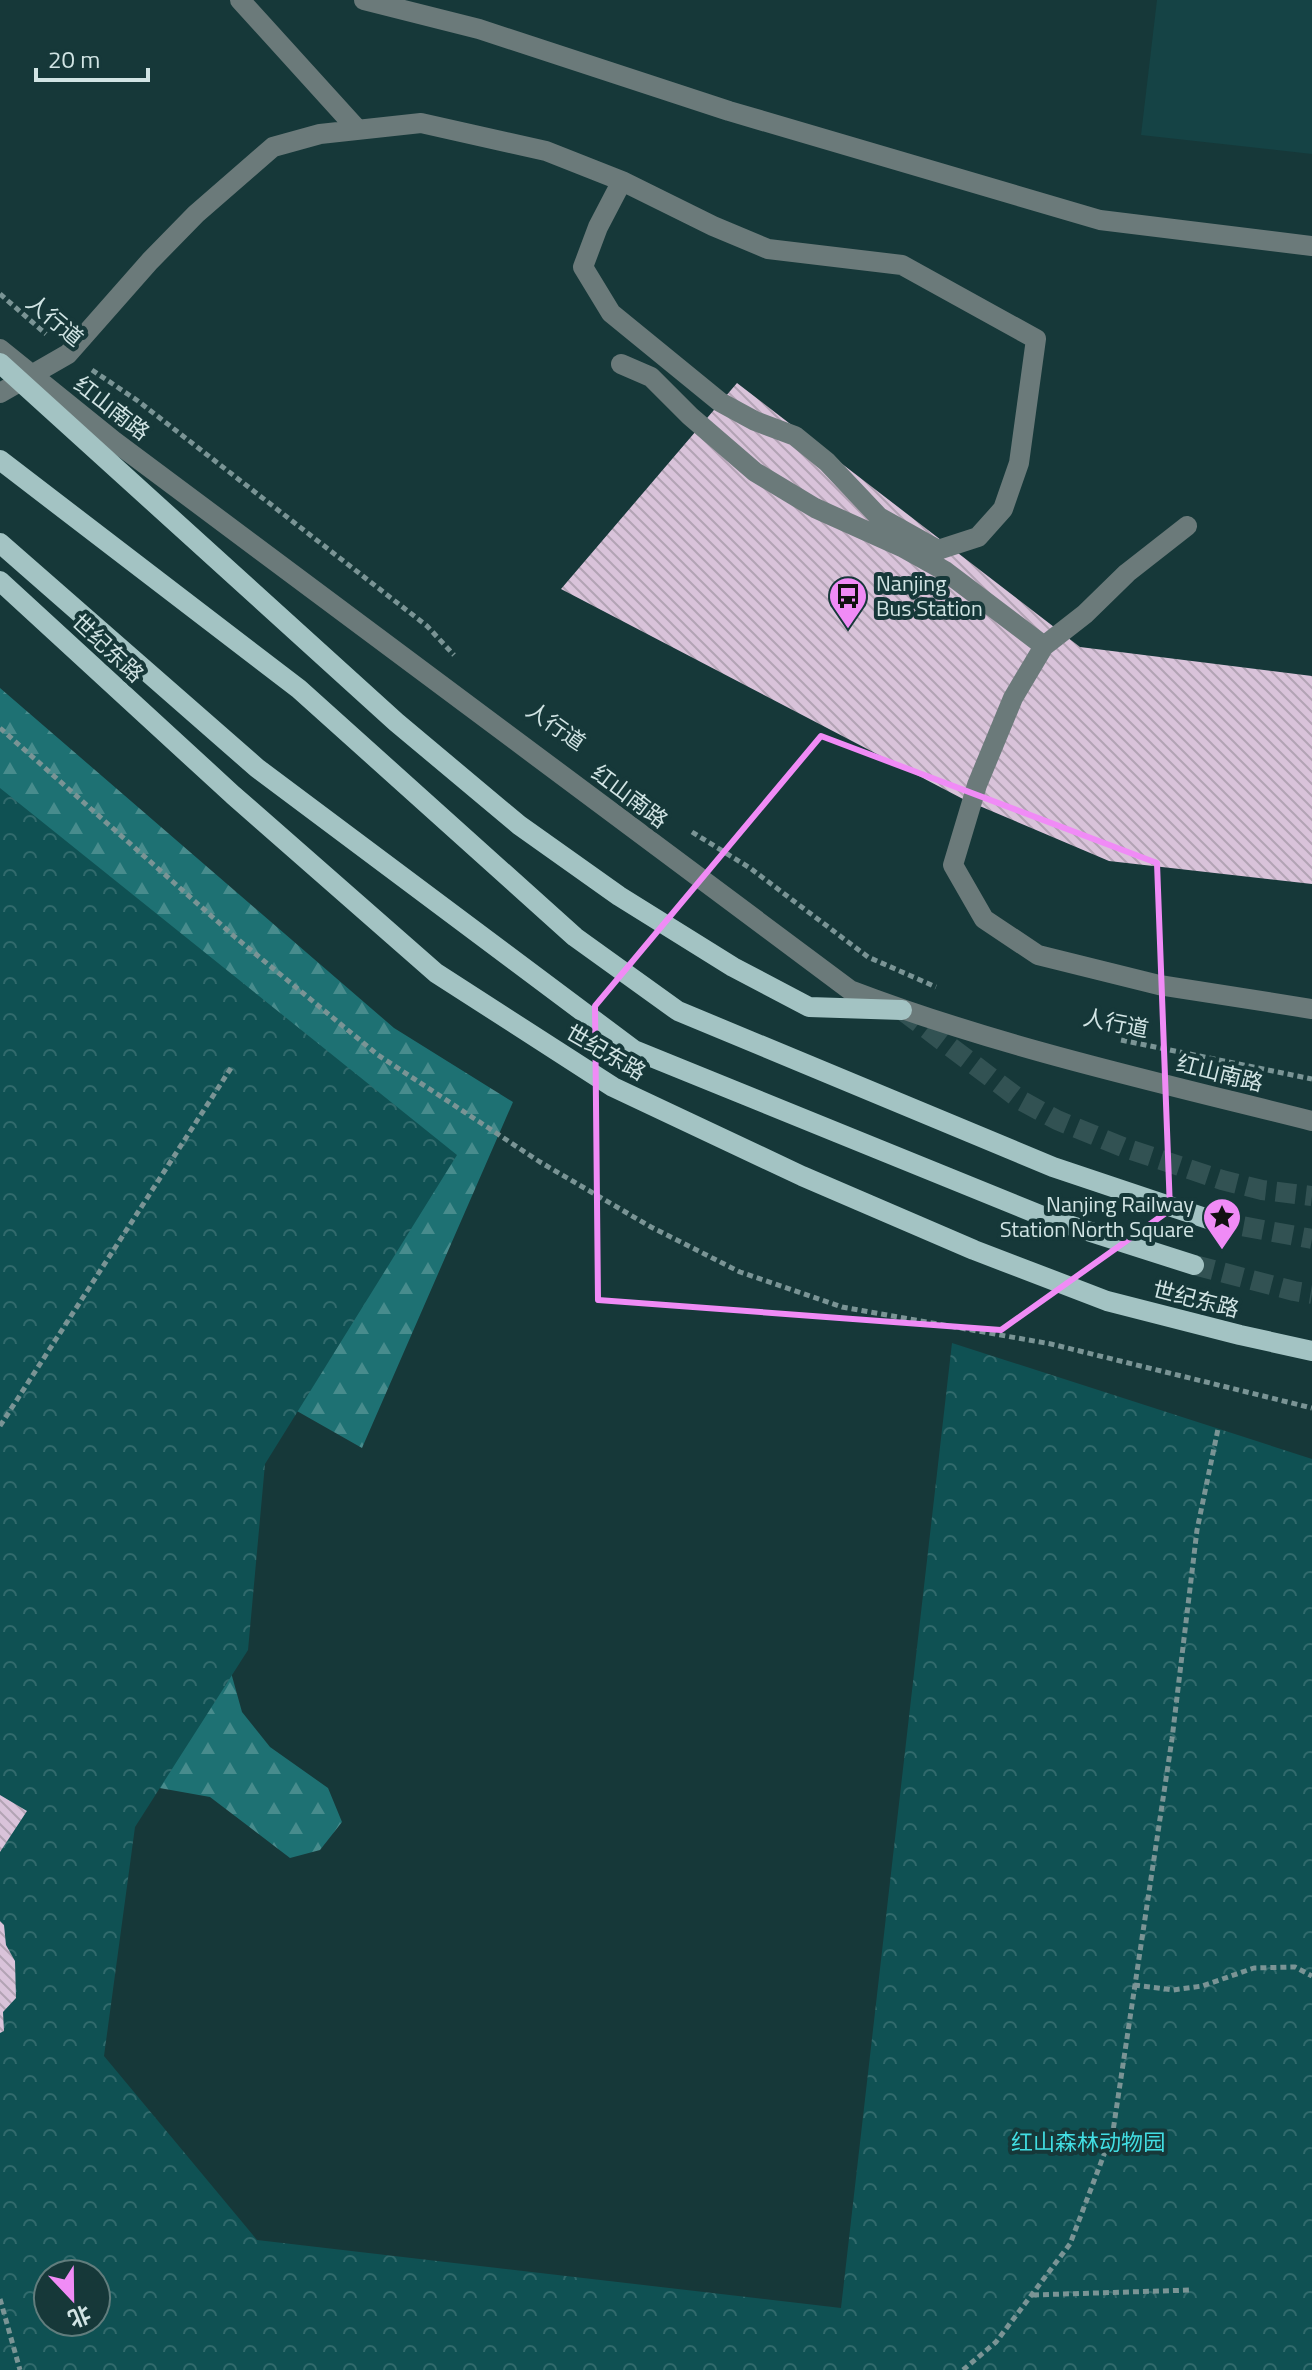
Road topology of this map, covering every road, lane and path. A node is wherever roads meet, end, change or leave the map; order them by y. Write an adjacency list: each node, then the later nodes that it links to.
1 (240, 0): 3 (street)
2 (364, 0): 5 (street)
3 (358, 130): 4 (street); 8 (street)
4 (622, 181): 4 (street)
5 (1312, 246)
6 (0, 294): 8 (path, 人行道)
7 (0, 349): 11 (street, 红山南路)
8 (68, 354): 11 (street); 18 (path, 人行道)
9 (0, 363): 23 (main road, bridge)
10 (621, 364): 17 (street)
11 (31, 375): 12 (street); 23 (street, 红山南路)
12 (0, 393)
13 (0, 460): 28 (main road)
14 (1187, 526): 17 (street)
15 (0, 543): 29 (main road)
16 (0, 581): 30 (main road, 世纪东路)
17 (1044, 646): 22 (street)
18 (460, 661)
19 (0, 728): 31 (path)
20 (687, 829): 21 (path)
21 (936, 987)
22 (1312, 1009)
23 (902, 1010): 27 (street, 红山南路)
24 (1110, 1038): 26 (path, 人行道)
25 (231, 1068): 32 (path)
26 (1312, 1079)
27 (1312, 1121)
28 (1214, 1221)
29 (1194, 1265)
30 (1312, 1351)
31 (1312, 1408)
32 (0, 1426)
33 (1218, 1429): 35 (path)
34 (1312, 1976): 35 (path)
35 (1134, 1985): 37 (path)
36 (1192, 2290): 37 (path)
37 (1032, 2295): 40 (path)
38 (0, 2299): 39 (path)
39 (20, 2370)
40 (963, 2370)

